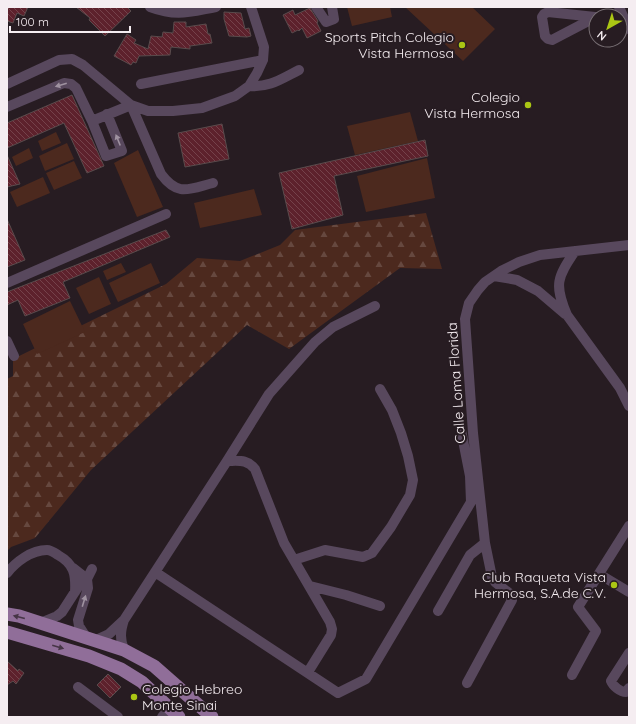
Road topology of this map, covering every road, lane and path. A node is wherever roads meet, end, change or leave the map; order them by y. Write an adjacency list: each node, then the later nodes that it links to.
1 (150, 7): 2 (street)
2 (216, 7)
3 (250, 7): 7 (street)
4 (316, 7): 5 (street)
5 (332, 7)
6 (596, 17): 6 (street)
7 (263, 60): 10 (street); 11 (street)
8 (299, 70): 11 (street)
9 (7, 84): 12 (street)
10 (141, 84)
11 (249, 86): 12 (street)
12 (131, 105): 14 (street); 16 (street)
13 (7, 108): 15 (street, one-way to 13)
14 (108, 114): 15 (street); 15 (street, one-way to 14)
15 (92, 120)
16 (213, 183)
17 (166, 214): 21 (street)
18 (629, 245): 19 (street, Calle Loma Florida)
19 (575, 251): 20 (street, Calle Loma Florida); 23 (street)
20 (494, 276): 23 (street); 32 (street, Calle Loma Florida)
21 (7, 283)
22 (375, 306): 30 (street)
23 (566, 315): 26 (street)
24 (7, 341): 25 (street)
25 (14, 356)
26 (625, 386): 28 (street)
27 (380, 389): 33 (street)
28 (629, 406)
29 (460, 426): 53 (street)
30 (227, 461): 33 (street); 36 (street)
31 (629, 526): 38 (street)
32 (485, 543): 44 (street); 56 (street, Calle Loma Florida)
33 (294, 560): 40 (street)
34 (73, 568): 37 (street); 39 (street); 41 (street)
35 (92, 569): 39 (street)
36 (155, 572): 46 (street); 53 (street)
37 (7, 573)
38 (599, 574): 42 (street); 54 (street)
39 (87, 579): 41 (street); 49 (street, one-way to 39)
40 (310, 586): 43 (street); 53 (street)
41 (75, 592): 47 (street)
42 (629, 592)
43 (380, 606)
44 (438, 611)
45 (7, 614): 47 (main road, one-way to 45)
46 (124, 620): 49 (street); 50 (street)
47 (40, 623): 49 (main road)
48 (10, 635): 55 (main road, one-way to 55)
49 (91, 639): 50 (main road)
50 (124, 650): 52 (main road)
51 (629, 653): 59 (street)
52 (154, 666): 55 (main road); 58 (main road)
53 (308, 672)
54 (572, 675)
55 (142, 682): 60 (main road)
56 (467, 683)
57 (78, 687): 61 (street)
58 (177, 687): 60 (main road); 63 (main road)
59 (629, 688)
60 (164, 708): 62 (main road)
61 (118, 717)
62 (179, 717)
63 (212, 717)

